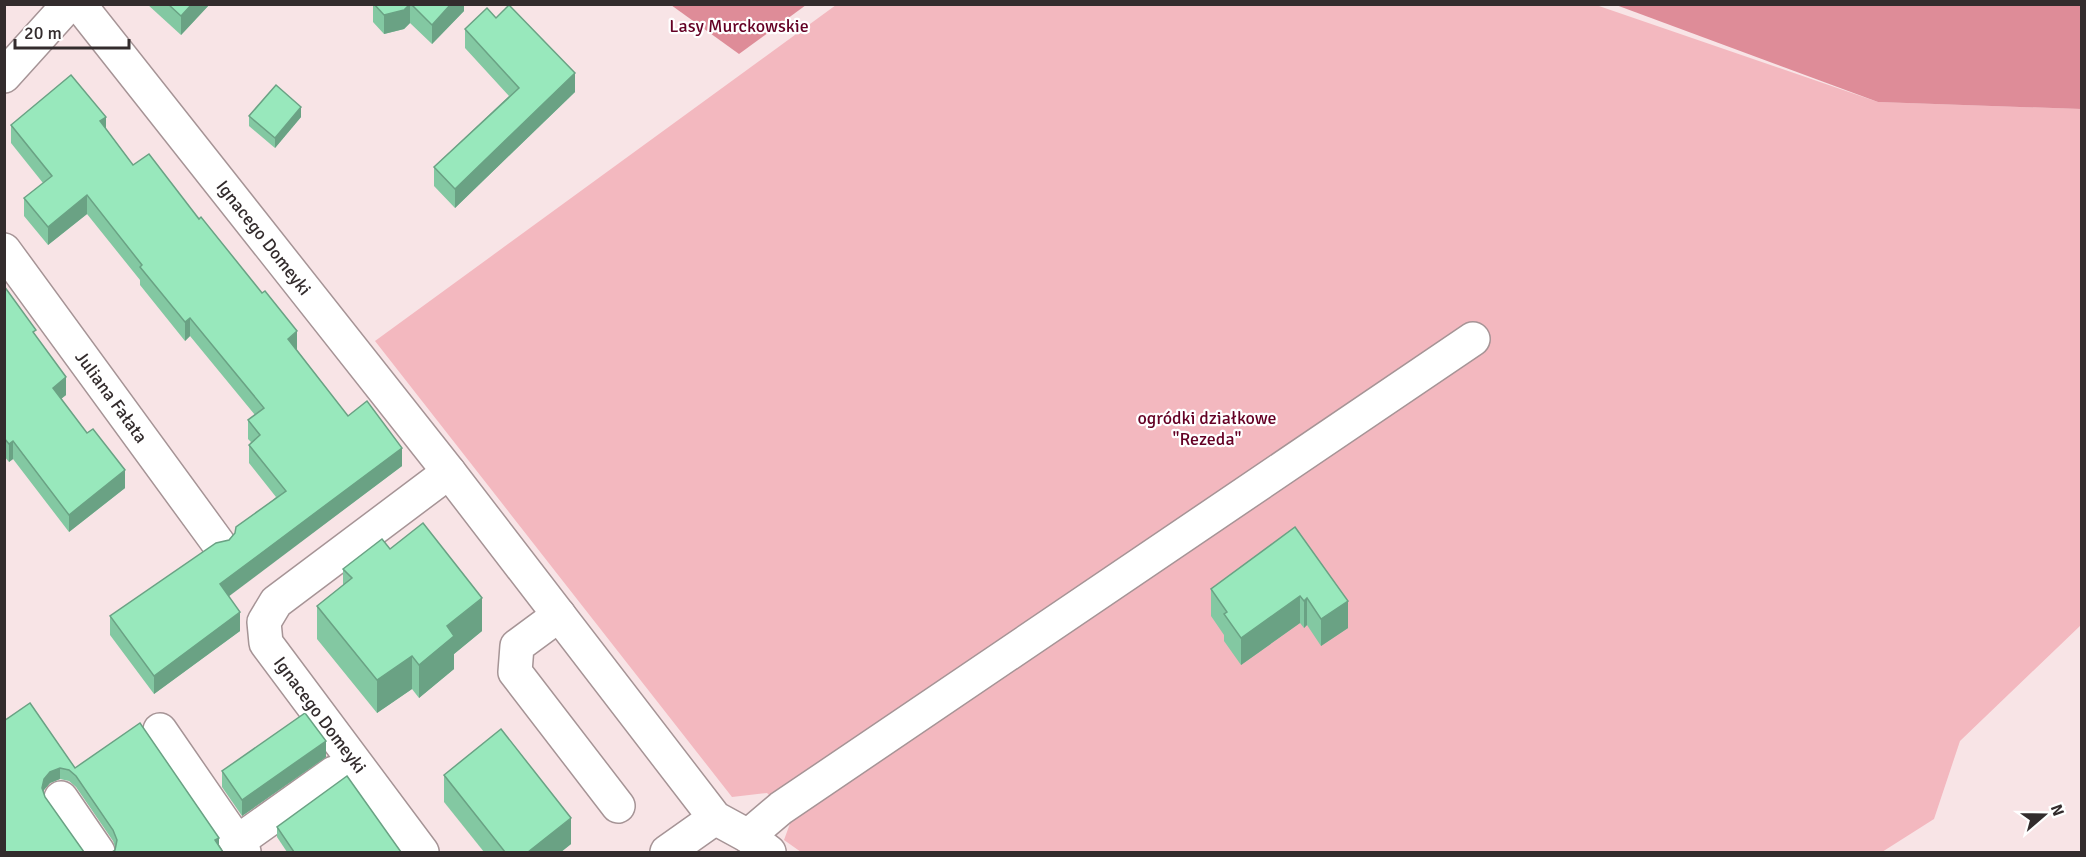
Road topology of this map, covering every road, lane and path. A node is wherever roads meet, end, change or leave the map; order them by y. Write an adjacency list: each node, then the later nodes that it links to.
1 (69, 4): 3 (street)
2 (79, 4): 6 (street, Ignacego Domeyki)
3 (4, 76)
4 (4, 250): 7 (street, Juliana Fałata)
5 (1473, 339): 14 (street)
6 (449, 472): 8 (street, Ignacego Domeyki); 17 (street, Ignacego Domeyki)
7 (218, 543)
8 (559, 615): 12 (street); 13 (street, Ignacego Domeyki)
9 (160, 730): 15 (street)
10 (334, 773): 15 (street)
11 (61, 798): 16 (street)
12 (618, 806)
13 (715, 818): 14 (street, Ignacego Domeyki); 18 (street)
14 (758, 844)
15 (240, 847)
16 (98, 852)
17 (422, 852)
18 (667, 852)

